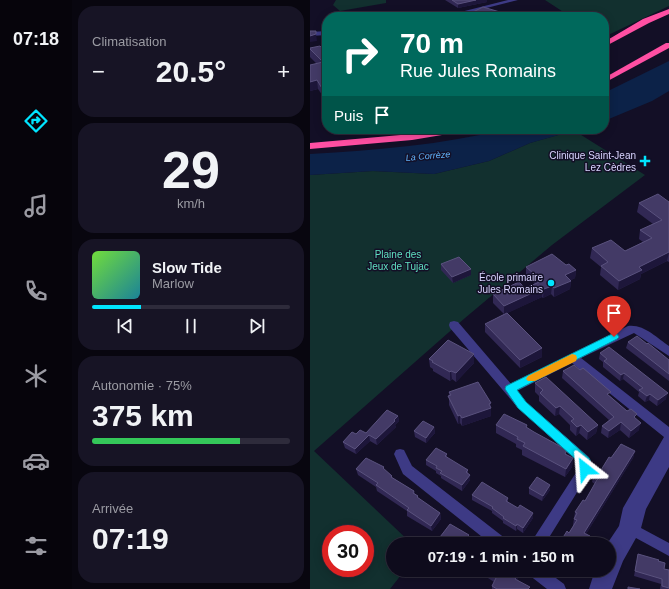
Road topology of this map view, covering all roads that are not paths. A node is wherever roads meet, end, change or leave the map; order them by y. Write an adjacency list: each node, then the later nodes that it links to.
1 (515, 0): 3 (street)
2 (669, 11): 6 (highway)
3 (467, 12)
4 (322, 33): 5 (street)
5 (310, 34)
6 (609, 42)
7 (669, 45): 12 (highway)
8 (322, 47): 9 (street)
9 (310, 48)
10 (322, 48): 11 (street)
11 (310, 52)
12 (609, 78)
13 (376, 134): 15 (highway)
14 (425, 134): 16 (highway)
15 (310, 140)
16 (310, 146)
17 (454, 325): 20 (street)
18 (669, 352): 19 (street)
19 (573, 358): 20 (street); 21 (street)
20 (510, 389): 27 (street)
21 (669, 434)
22 (669, 438): 25 (street)
23 (400, 454): 26 (street)
24 (669, 455): 25 (street)
25 (629, 530): 28 (street); 29 (street); 34 (street)
26 (492, 537)
27 (541, 537)
28 (616, 545)
29 (669, 550)
30 (543, 577): 32 (street)
31 (600, 577): 33 (street)
32 (559, 589)
33 (596, 589)
34 (605, 589)

